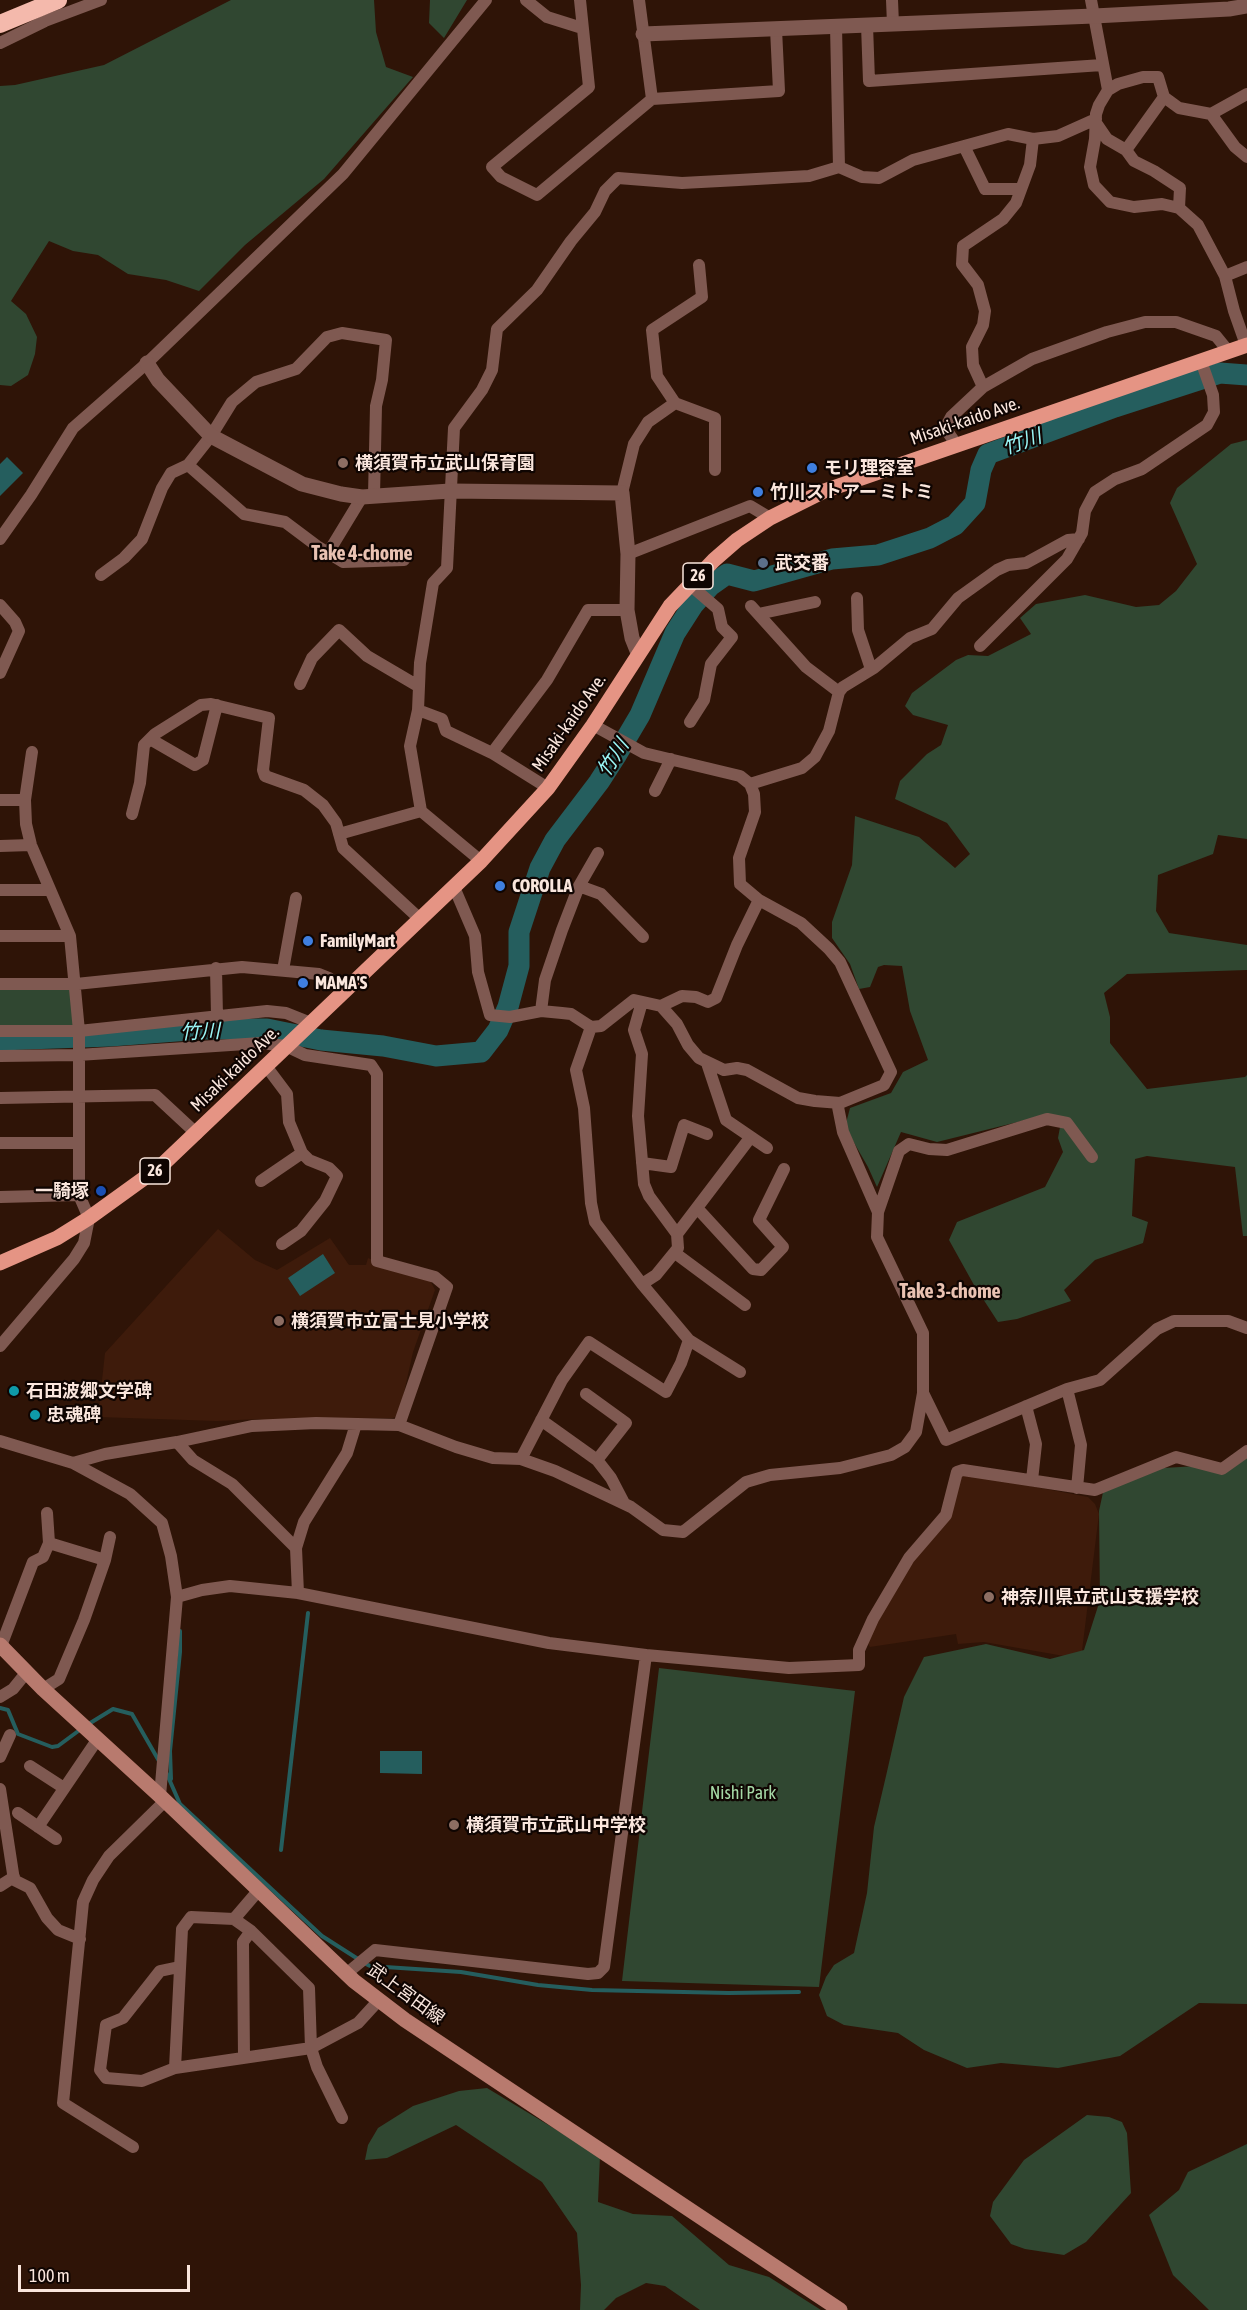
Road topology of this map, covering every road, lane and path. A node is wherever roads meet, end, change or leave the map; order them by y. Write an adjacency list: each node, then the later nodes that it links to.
1 (39, 0): 12 (highway)
2 (58, 0): 13 (highway)
3 (101, 0): 20 (street)
4 (486, 0): 41 (street)
5 (526, 0): 17 (street)
6 (580, 0): 17 (street)
7 (639, 0): 19 (street)
8 (892, 0): 14 (street)
9 (1091, 0): 11 (street)
10 (1247, 6): 11 (street)
11 (1094, 16): 14 (street); 21 (street)
12 (0, 17)
13 (0, 24)
14 (893, 24): 15 (street)
15 (867, 25): 16 (street); 21 (street)
16 (836, 26): 18 (street); 32 (street)
17 (582, 28): 25 (street)
18 (776, 29): 19 (street); 25 (street)
19 (643, 34): 25 (street)
20 (0, 43)
21 (1102, 65): 22 (street)
22 (1108, 90): 24 (street); 27 (street)
23 (1247, 94): 26 (street)
24 (1164, 97): 26 (street); 30 (street)
25 (652, 99)
26 (1210, 114): 31 (street)
27 (1096, 121): 28 (street); 30 (street); 34 (street)
28 (1033, 139): 29 (street); 33 (street)
29 (964, 146): 32 (street); 33 (street)
30 (1126, 150): 34 (street)
31 (1247, 158)
32 (839, 167): 48 (street)
33 (1021, 189): 42 (street)
34 (1179, 208): 37 (street)
35 (699, 265): 43 (street)
36 (1247, 267): 37 (street)
37 (1225, 276): 38 (street)
38 (1247, 345): 39 (main road, Misaki-kaido Ave. / 26)
39 (1228, 352): 40 (main road, Misaki-kaido Ave. / 26); 42 (street)
40 (1201, 361): 45 (main road, Misaki-kaido Ave. / 26); 53 (street)
41 (147, 363): 44 (street); 52 (street)
42 (983, 387): 45 (street)
43 (675, 403): 47 (street); 49 (street)
44 (210, 436): 46 (street); 50 (street); 50 (street)
45 (956, 444): 51 (main road, Misaki-kaido Ave. / 26)
46 (188, 465): 54 (street); 57 (street)
47 (715, 470)
48 (450, 491): 49 (street); 50 (street); 68 (street)
49 (622, 493): 55 (street)
50 (368, 496): 54 (street)
51 (770, 518): 55 (street); 58 (main road, Misaki-kaido Ave. / 26)
52 (0, 539)
53 (1079, 539): 63 (street); 65 (street)
54 (328, 553): 56 (street)
55 (628, 554): 62 (street)
56 (404, 560)
57 (101, 575)
58 (689, 584): 64 (main road, Misaki-kaido Ave. / 26); 72 (street)
59 (857, 598): 65 (street)
60 (815, 602): 69 (street)
61 (0, 605): 66 (street)
62 (627, 610): 64 (street); 76 (street)
63 (980, 646)
64 (638, 653): 73 (main road, Misaki-kaido Ave. / 26)
65 (871, 669): 69 (street)
66 (0, 673)
67 (300, 684): 68 (street)
68 (418, 686): 71 (street)
69 (839, 692): 78 (street)
70 (217, 705): 74 (street); 74 (street); 85 (street)
71 (418, 710): 76 (street); 83 (street)
72 (690, 722)
73 (593, 725): 77 (street); 79 (main road, Misaki-kaido Ave. / 26)
74 (150, 739): 84 (street)
75 (32, 752): 82 (street)
76 (492, 753): 79 (street)
77 (670, 759): 78 (street); 80 (street)
78 (750, 784): 95 (street)
79 (548, 788): 89 (main road, Misaki-kaido Ave. / 26)
80 (655, 791)
81 (0, 800): 82 (street)
82 (25, 800): 87 (street)
83 (421, 811): 85 (street); 89 (street)
84 (132, 814)
85 (339, 834): 96 (street)
86 (0, 846): 87 (street)
87 (31, 846): 93 (street)
88 (598, 853): 90 (street)
89 (481, 861): 91 (main road, Misaki-kaido Ave. / 26)
90 (579, 886): 99 (street); 107 (street)
91 (454, 887): 96 (main road, Misaki-kaido Ave. / 26); 107 (street)
92 (0, 890): 93 (street)
93 (49, 890): 98 (street)
94 (296, 898): 101 (street)
95 (759, 900): 106 (street); 120 (street)
96 (421, 920): 104 (main road, Misaki-kaido Ave. / 26)
97 (0, 936): 98 (street)
98 (70, 936): 103 (street)
99 (643, 937)
100 (216, 968): 101 (street); 103 (street); 108 (street)
101 (283, 970): 104 (street)
102 (0, 984): 103 (street)
103 (76, 984): 112 (street)
104 (343, 992): 109 (main road, Misaki-kaido Ave. / 26)
105 (642, 1002): 106 (street); 110 (street); 129 (street)
106 (661, 1006): 116 (street)
107 (541, 1011): 110 (street)
108 (217, 1016): 109 (street); 112 (street)
109 (309, 1025): 113 (main road, Misaki-kaido Ave. / 26)
110 (591, 1028): 141 (street)
111 (0, 1031): 112 (street)
112 (79, 1031): 114 (street)
113 (286, 1046): 114 (street); 117 (main road, Misaki-kaido Ave. / 26); 153 (street)
114 (78, 1055): 115 (street); 118 (street)
115 (0, 1056)
116 (707, 1063): 120 (street); 123 (street)
117 (266, 1066): 121 (main road, Misaki-kaido Ave. / 26); 127 (street)
118 (78, 1096): 119 (street); 121 (street); 125 (street)
119 (0, 1098)
120 (840, 1103): 135 (street)
121 (196, 1134): 136 (main road, Misaki-kaido Ave. / 26)
122 (707, 1134): 129 (street)
123 (750, 1138): 126 (street); 134 (street)
124 (0, 1143): 125 (street)
125 (79, 1143): 132 (street)
126 (767, 1148)
127 (302, 1153): 131 (street); 138 (street)
128 (1092, 1157): 135 (street)
129 (642, 1163): 137 (street)
130 (784, 1169): 134 (street)
131 (261, 1181)
132 (79, 1195): 133 (street); 136 (street)
133 (0, 1197)
134 (698, 1209): 137 (street)
135 (878, 1212): 148 (street)
136 (89, 1218): 140 (main road, Misaki-kaido Ave. / 26); 145 (street)
137 (677, 1234): 139 (street)
138 (282, 1244)
139 (675, 1253): 141 (street); 142 (street)
140 (0, 1263)
141 (642, 1284): 144 (street)
142 (745, 1305)
143 (1247, 1328): 147 (street)
144 (689, 1340): 146 (street); 151 (street)
145 (0, 1346)
146 (740, 1372)
147 (1067, 1389): 150 (street); 161 (street)
148 (923, 1393): 150 (street); 162 (street)
149 (586, 1394): 158 (street)
150 (1026, 1406): 160 (street)
151 (541, 1420): 157 (street); 158 (street)
152 (356, 1424): 153 (street); 155 (street); 166 (street)
153 (399, 1425): 157 (street)
154 (0, 1441): 159 (street)
155 (177, 1442): 159 (street); 166 (street)
156 (1247, 1451): 161 (street)
157 (521, 1459): 162 (street)
158 (597, 1460): 162 (street)
159 (73, 1463): 169 (street)
160 (1032, 1480): 161 (street); 171 (street)
161 (1077, 1488)
162 (624, 1503)
163 (46, 1513): 165 (street)
164 (110, 1537): 167 (street)
165 (49, 1543): 167 (street); 170 (street)
166 (296, 1548): 168 (street)
167 (105, 1560): 173 (street)
168 (298, 1593): 169 (street); 171 (street)
169 (177, 1597): 181 (street)
170 (0, 1645): 172 (main road, 武上宮田線)
171 (646, 1656): 193 (street)
172 (26, 1673): 173 (main road, 武上宮田線); 174 (street)
173 (43, 1689): 175 (main road, 武上宮田線)
174 (0, 1697)
175 (88, 1731): 179 (street); 181 (main road, 武上宮田線)
176 (10, 1735): 177 (street)
177 (0, 1757)
178 (30, 1766): 179 (street)
179 (64, 1788): 183 (street)
180 (0, 1789): 184 (street)
181 (162, 1798): 188 (main road, 武上宮田線); 191 (street)
182 (18, 1813): 183 (street)
183 (38, 1827): 185 (street)
184 (4, 1832): 186 (street)
185 (56, 1839)
186 (14, 1877): 187 (street); 191 (street)
187 (0, 1886)
188 (258, 1891): 189 (street); 193 (main road, 武上宮田線)
189 (234, 1919): 190 (street); 192 (street)
190 (251, 1931): 195 (street); 196 (street)
191 (80, 1939): 199 (street)
192 (179, 1967): 197 (street); 197 (street)
193 (346, 1974): 194 (main road, 武上宮田線)
194 (379, 2000): 195 (street); 200 (main road, 武上宮田線)
195 (311, 2048): 196 (street); 198 (street)
196 (244, 2058): 197 (street)
197 (175, 2068)
198 (342, 2118)
199 (133, 2147)
200 (840, 2310)

